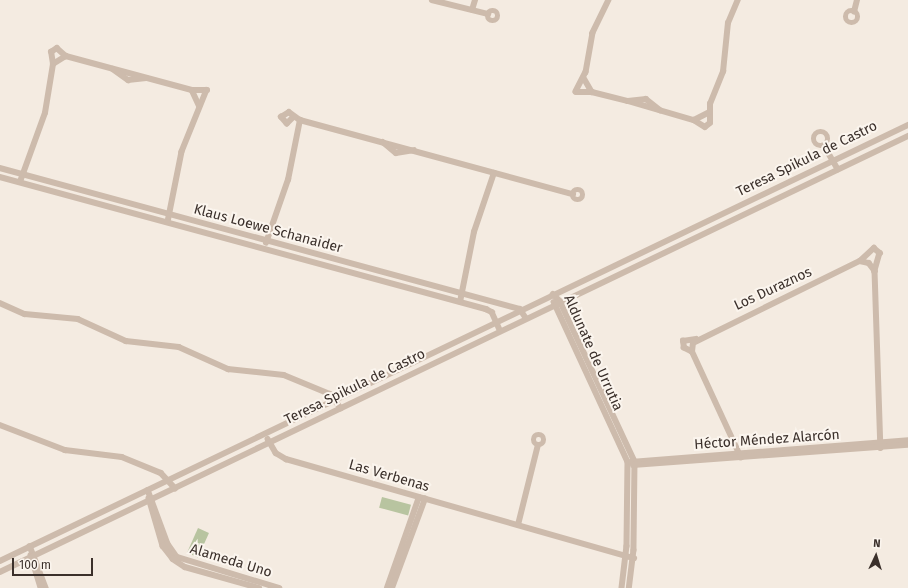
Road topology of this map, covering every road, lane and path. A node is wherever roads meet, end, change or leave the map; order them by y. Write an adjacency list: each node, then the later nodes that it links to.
1 (432, 0): 6 (street)
2 (475, 0): 6 (street)
3 (609, 0): 11 (street)
4 (738, 0): 15 (street)
5 (857, 0): 7 (street)
6 (472, 10): 8 (street)
7 (854, 12)
8 (488, 14)
9 (66, 56): 10 (street); 10 (street); 12 (street)
10 (53, 64): 26 (street)
11 (584, 78): 13 (street); 13 (street)
12 (192, 90): 14 (street); 14 (street)
13 (592, 92): 18 (street)
14 (199, 106): 30 (street)
15 (708, 113): 18 (street); 18 (street)
16 (293, 118): 17 (street)
17 (300, 120): 25 (street); 34 (street)
18 (694, 120)
19 (908, 125): 22 (street, Teresa Spikula de Castro)
20 (908, 136): 24 (street, Teresa Spikula de Castro)
21 (824, 145): 22 (street)
22 (833, 160): 24 (street); 31 (street, Teresa Spikula de Castro)
23 (0, 168): 26 (street, Klaus Loewe Schanaider)
24 (838, 169): 33 (street, Teresa Spikula de Castro)
25 (494, 173): 29 (street); 38 (street)
26 (23, 174): 28 (street); 30 (street, Klaus Loewe Schanaider)
27 (0, 177): 28 (street, Klaus Loewe Schanaider)
28 (20, 182): 32 (street, Klaus Loewe Schanaider)
29 (573, 194)
30 (170, 214): 32 (street); 34 (street, Klaus Loewe Schanaider)
31 (717, 216): 33 (street); 39 (street, Teresa Spikula de Castro)
32 (168, 222): 35 (street, Klaus Loewe Schanaider)
33 (721, 225): 40 (street, Teresa Spikula de Castro)
34 (267, 241): 35 (street); 38 (street, Klaus Loewe Schanaider)
35 (265, 248): 41 (street, Klaus Loewe Schanaider)
36 (860, 261): 37 (street); 37 (street, Los Duraznos); 48 (street, Los Duraznos)
37 (875, 271): 58 (street, Los Duraznos)
38 (463, 293): 41 (street); 44 (street, Klaus Loewe Schanaider)
39 (553, 294): 40 (street, Aldunate de Urrutia); 43 (street, Aldunate de Urrutia); 44 (street, Teresa Spikula de Castro)
40 (560, 301): 43 (street, Teresa Spikula de Castro); 60 (street, Aldunate de Urrutia)
41 (460, 302): 46 (street, Klaus Loewe Schanaider)
42 (0, 303): 50 (street)
43 (554, 304): 45 (street, Teresa Spikula de Castro); 61 (street, Aldunate de Urrutia)
44 (520, 309): 45 (street); 46 (street, Teresa Spikula de Castro)
45 (526, 318): 47 (street, Teresa Spikula de Castro)
46 (496, 321): 47 (street, Klaus Loewe Schanaider); 50 (street, Teresa Spikula de Castro)
47 (500, 330): 51 (street, Teresa Spikula de Castro)
48 (696, 339): 49 (street); 49 (street, Los Duraznos)
49 (692, 352): 59 (street, Los Duraznos)
50 (336, 398): 51 (street); 53 (street, Teresa Spikula de Castro)
51 (341, 408): 55 (street, Teresa Spikula de Castro)
52 (0, 425): 62 (street)
53 (265, 434): 55 (street, Las Verbenas); 62 (street, Teresa Spikula de Castro)
54 (908, 440): 58 (street, Héctor Méndez Alarcón)
55 (269, 442): 63 (street, Teresa Spikula de Castro); 65 (street, Las Verbenas)
56 (538, 445): 67 (street)
57 (908, 445): 58 (street, Héctor Méndez Alarcón)
58 (881, 446): 59 (street, Héctor Méndez Alarcón)
59 (740, 456): 60 (street, Héctor Méndez Alarcón)
60 (635, 463): 61 (street, Héctor Méndez Alarcón); 71 (street, Aldunate de Urrutia)
61 (628, 464): 70 (street, Aldunate de Urrutia)
62 (170, 479): 63 (street); 64 (street, Teresa Spikula de Castro)
63 (175, 488): 66 (street, Teresa Spikula de Castro)
64 (148, 490): 66 (street, Alameda Uno); 68 (street, Teresa Spikula de Castro)
65 (422, 498): 67 (street, Las Verbenas); 78 (street); 79 (street)
66 (151, 499): 69 (street, Teresa Spikula de Castro); 76 (street, Alameda Uno); 77 (street, Alameda Uno)
67 (518, 525): 70 (street, Las Verbenas)
68 (30, 546): 69 (street); 72 (street, Teresa Spikula de Castro)
69 (33, 556): 73 (street, Teresa Spikula de Castro); 74 (street); 75 (street)
70 (627, 556): 71 (street, Las Verbenas); 80 (street, Aldunate de Urrutia)
71 (634, 558): 81 (street, Aldunate de Urrutia)
72 (0, 561)
73 (0, 572)
74 (41, 588)
75 (46, 588)
76 (259, 588)
77 (279, 588)
78 (387, 588)
79 (392, 588)
80 (622, 588)
81 (629, 588)

